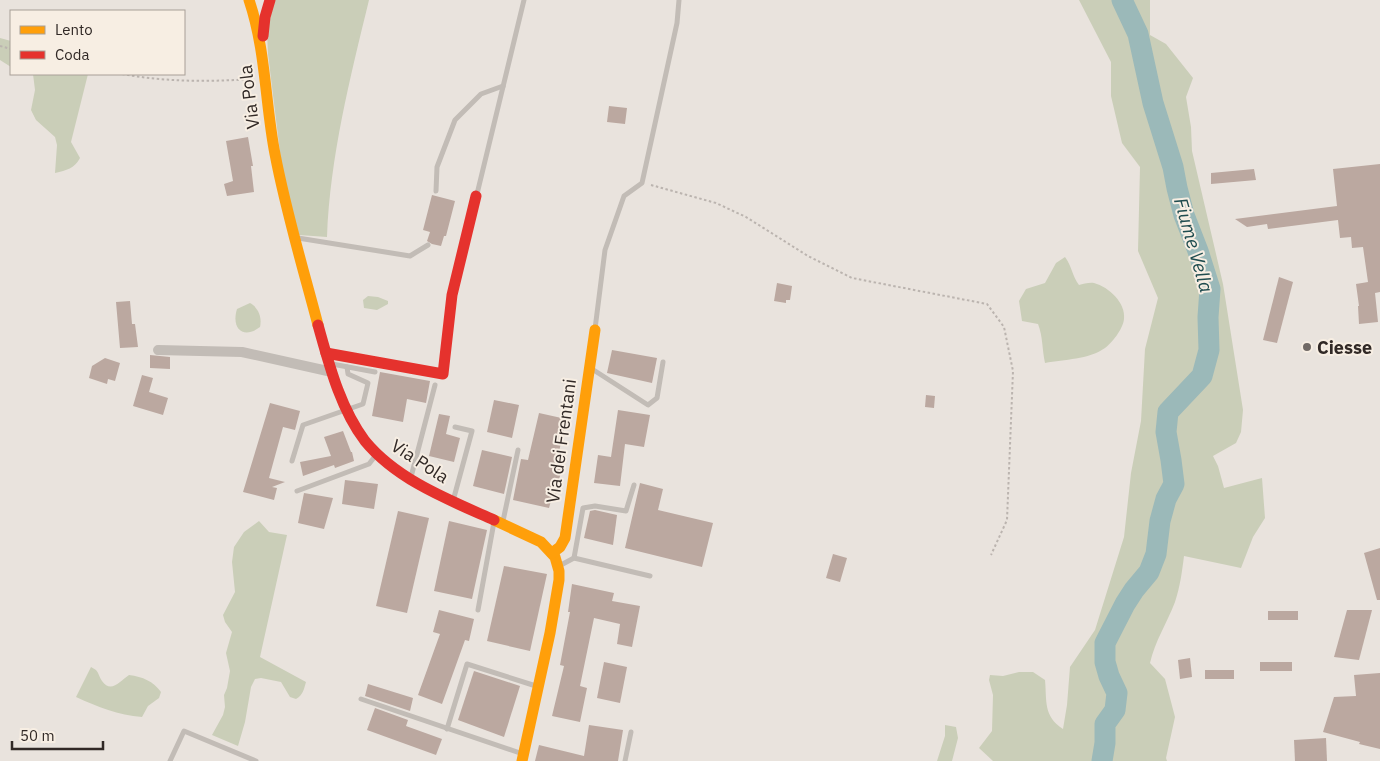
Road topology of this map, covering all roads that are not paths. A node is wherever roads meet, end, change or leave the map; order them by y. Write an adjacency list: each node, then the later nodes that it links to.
1 (249, 0): 5 (street, Via Pola)
2 (270, 0): 5 (street, Via Pola)
3 (524, 0): 6 (lane)
4 (679, 0): 11 (lane)
5 (262, 49): 9 (street, Via Pola)
6 (504, 86): 7 (lane); 8 (lane)
7 (436, 191)
8 (476, 196): 14 (street)
9 (295, 237): 10 (lane); 14 (street, Via Pola)
10 (428, 245)
11 (595, 330): 16 (street, Via dei Frentani)
12 (158, 350): 14 (street)
13 (663, 362): 16 (lane)
14 (329, 363): 15 (lane); 19 (street, Via Pola)
15 (347, 367): 17 (lane); 19 (lane)
16 (590, 367): 29 (street, Via dei Frentani)
17 (376, 372)
18 (435, 385): 24 (lane)
19 (347, 409): 22 (street, Via Pola); 23 (lane)
20 (455, 427): 27 (lane)
21 (518, 450): 28 (lane)
22 (377, 454): 24 (street, Via Pola); 26 (lane)
23 (292, 461)
24 (410, 480): 27 (street, Via Pola)
25 (634, 485): 30 (lane)
26 (297, 491)
27 (453, 502): 28 (street, Via Pola)
28 (498, 522): 29 (street, Via Pola); 33 (lane)
29 (552, 553): 31 (street, Via Pola)
30 (574, 558): 31 (lane); 32 (lane)
31 (558, 566): 34 (street, Via Pola)
32 (650, 576)
33 (478, 610)
34 (539, 687): 36 (lane); 38 (street, Via Pola)
35 (361, 699): 36 (lane)
36 (447, 729): 38 (lane)
37 (631, 732): 41 (lane)
38 (523, 758)
39 (170, 761): 40 (lane)
40 (256, 761)
41 (625, 761)

